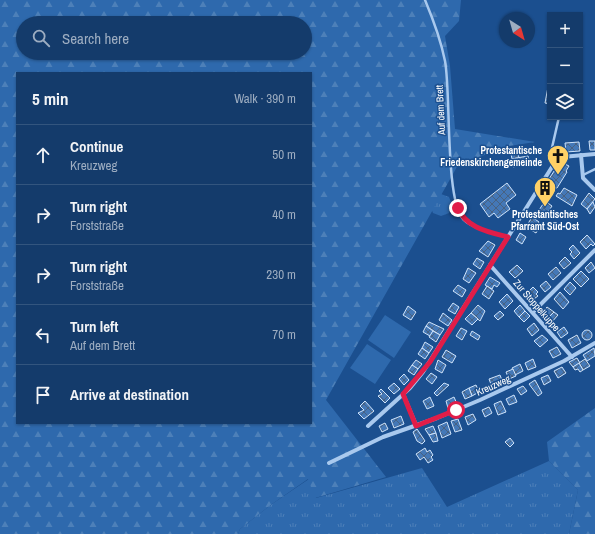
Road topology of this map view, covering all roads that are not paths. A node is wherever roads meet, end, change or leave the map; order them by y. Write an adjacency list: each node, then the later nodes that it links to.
1 (425, 0): 9 (lane, Auf dem Brett)
2 (558, 120): 5 (lane)
3 (595, 154): 4 (street)
4 (581, 155): 5 (street); 7 (street)
5 (557, 159): 9 (street)
6 (595, 169): 7 (lane)
7 (582, 176): 8 (street)
8 (595, 190)
9 (508, 237): 11 (street)
10 (595, 250): 12 (street)
11 (490, 265): 12 (street, Zur Stoppelkuppe); 15 (street)
12 (533, 312): 14 (street, Zur Stoppelkuppe)
13 (595, 343): 14 (street, Kreuzweg)
14 (572, 357): 17 (street, Kreuzweg)
15 (403, 394): 16 (street); 17 (street)
16 (368, 426)
17 (416, 426): 18 (street, Kreuzweg)
18 (329, 463)

